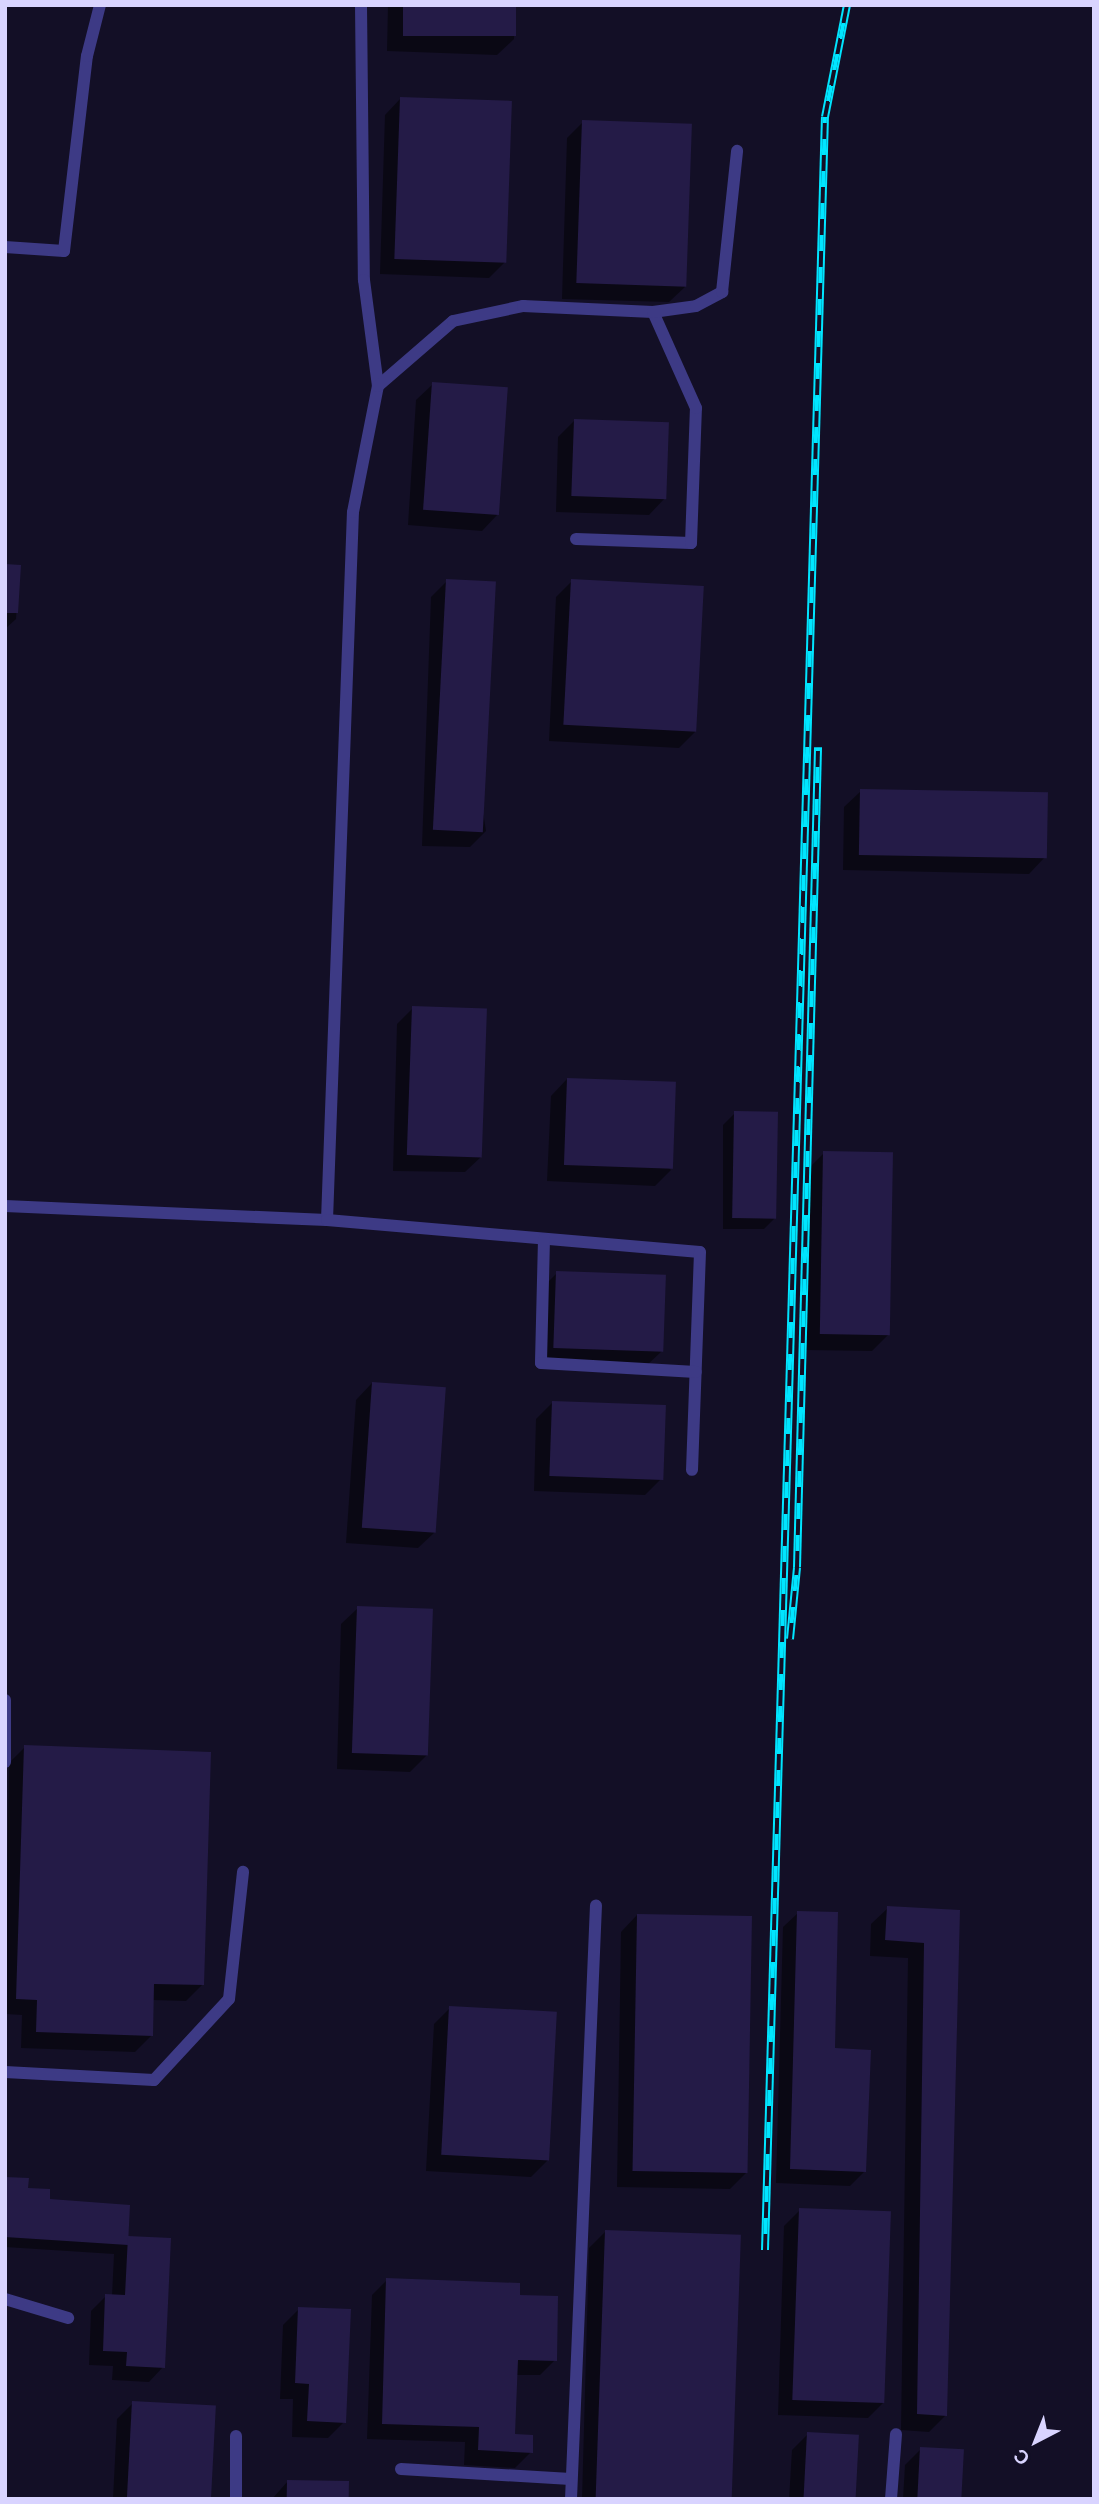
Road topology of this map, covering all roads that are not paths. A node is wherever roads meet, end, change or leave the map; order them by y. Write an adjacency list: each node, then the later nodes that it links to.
1 (100, 5): 4 (lane)
2 (361, 5): 6 (lane)
3 (737, 151): 5 (lane)
4 (5, 247)
5 (653, 312): 6 (lane); 7 (lane)
6 (378, 386): 9 (lane)
7 (576, 539)
8 (5, 1206): 9 (lane)
9 (327, 1220): 10 (lane)
10 (544, 1239): 11 (lane); 11 (lane)
11 (696, 1371): 12 (lane)
12 (692, 1470)
13 (5, 1700): 14 (lane)
14 (5, 1762)
15 (243, 1872): 17 (lane)
16 (596, 1906): 23 (lane)
17 (5, 2072)
18 (5, 2300): 19 (lane)
19 (68, 2318)
20 (896, 2434): 26 (lane)
21 (236, 2436): 24 (lane)
22 (401, 2469): 23 (lane)
23 (571, 2479): 25 (lane)
24 (236, 2499)
25 (570, 2499)
26 (891, 2499)

